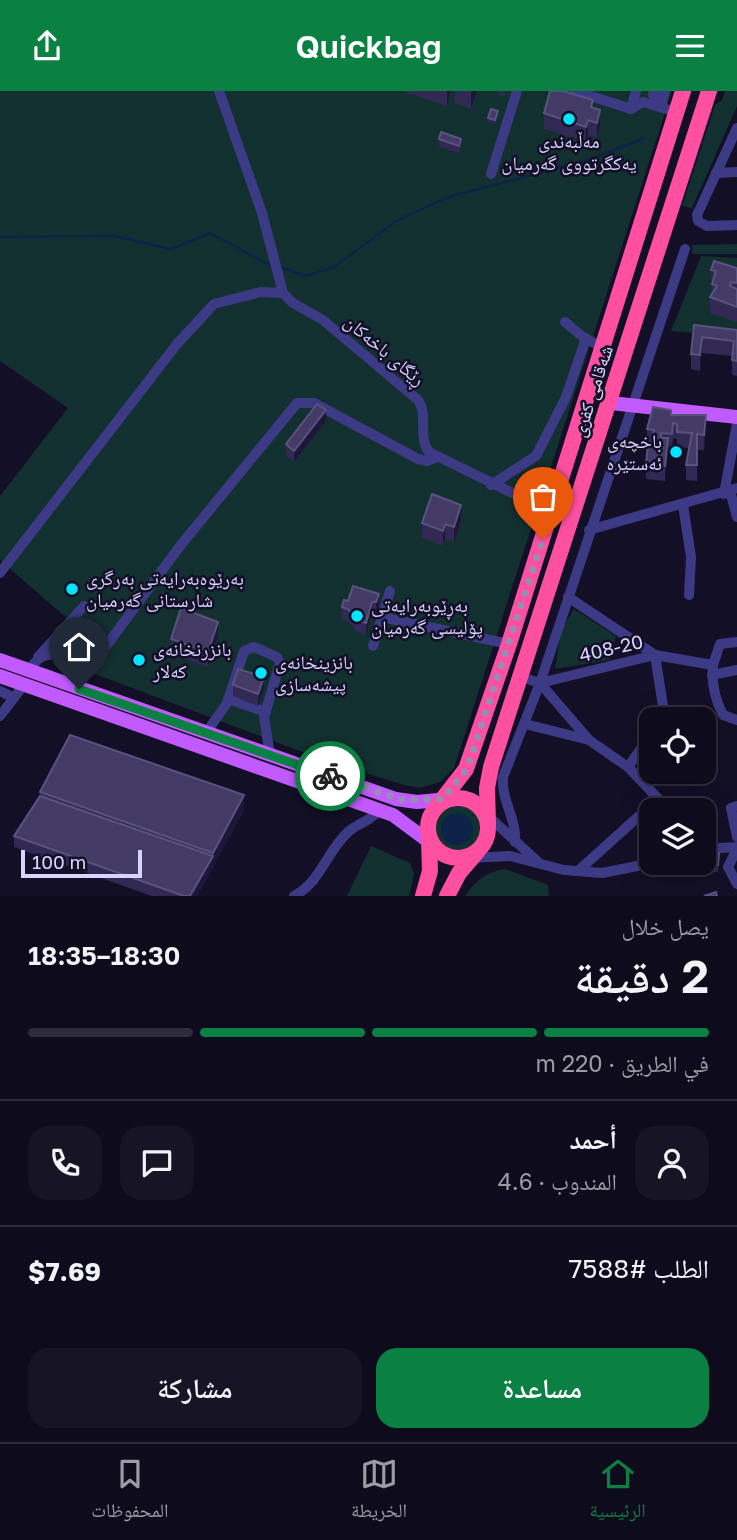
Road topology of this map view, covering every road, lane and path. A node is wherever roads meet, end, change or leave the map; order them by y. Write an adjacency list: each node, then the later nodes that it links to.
1 (219, 91): 16 (street)
2 (517, 91): 13 (street)
3 (575, 91): 8 (street)
4 (636, 91): 8 (street)
5 (683, 91): 7 (highway, شەقامی کفری)
6 (709, 91): 9 (highway, شەقامی کفری)
7 (664, 99): 8 (street); 9 (highway); 19 (highway, شەقامی کفری)
8 (631, 109)
9 (699, 120): 20 (highway, شەقامی کفری)
10 (737, 128): 11 (street)
11 (716, 173): 12 (street); 14 (street)
12 (737, 173)
13 (491, 174)
14 (737, 226)
15 (685, 249): 21 (street)
16 (281, 290): 24 (street, ڕێگای باخەکان); 31 (street)
17 (565, 321): 18 (street)
18 (586, 338): 19 (street); 25 (street)
19 (602, 347): 28 (highway, شەقامی کفری)
20 (611, 403): 21 (main road); 46 (highway, شەقامی کفری)
21 (633, 404): 22 (main road); 30 (street)
22 (737, 417)
23 (737, 423): 26 (street)
24 (437, 457): 25 (street); 44 (street)
25 (491, 485): 28 (street)
26 (730, 491): 27 (street); 29 (street)
27 (682, 505): 30 (street); 33 (street)
28 (551, 512): 38 (highway, شەقامی کفری)
29 (737, 517)
30 (589, 530): 34 (street)
31 (0, 573)
32 (390, 591): 36 (street)
33 (689, 596)
34 (568, 597): 40 (street); 47 (street)
35 (84, 607): 44 (street)
36 (382, 617): 38 (street); 39 (street)
37 (737, 642): 42 (street)
38 (509, 644): 62 (highway, شەقامی کفری)
39 (373, 646)
40 (654, 655): 42 (street, 408-20); 47 (street, 408-20); 51 (street)
41 (0, 660): 44 (main road)
42 (713, 670): 43 (street); 54 (street)
43 (737, 670)
44 (29, 673): 45 (main road); 49 (street); 56 (main road); 64 (main road)
45 (0, 676)
46 (522, 677): 47 (street); 66 (highway, شەقامی کفری)
47 (540, 683): 55 (street); 57 (street)
48 (0, 691): 49 (street)
49 (14, 698): 53 (street)
50 (228, 699): 52 (street); 52 (street); 56 (street)
51 (663, 707)
52 (266, 712): 59 (street)
53 (0, 716)
54 (737, 720)
55 (525, 724): 57 (street); 69 (street)
56 (206, 733): 59 (main road)
57 (589, 740): 60 (street)
58 (639, 751): 60 (street)
59 (270, 755): 62 (main road)
60 (628, 767): 61 (street)
61 (657, 798)
62 (443, 801): 66 (highway); 68 (highway)
63 (737, 806): 67 (street)
64 (379, 810): 68 (main road); 78 (street)
65 (639, 816): 76 (street)
66 (487, 817): 69 (street); 72 (highway)
67 (737, 838)
68 (430, 840): 72 (highway); 79 (highway)
69 (514, 842): 74 (street)
70 (717, 848): 71 (street); 73 (street)
71 (737, 848): 73 (street)
72 (472, 856): 74 (street); 80 (highway)
73 (729, 862): 77 (street)
74 (539, 863): 76 (street)
75 (639, 867): 76 (street)
76 (578, 871)
77 (735, 882): 81 (street)
78 (294, 896)
79 (423, 896)
80 (447, 896)
81 (735, 896)

